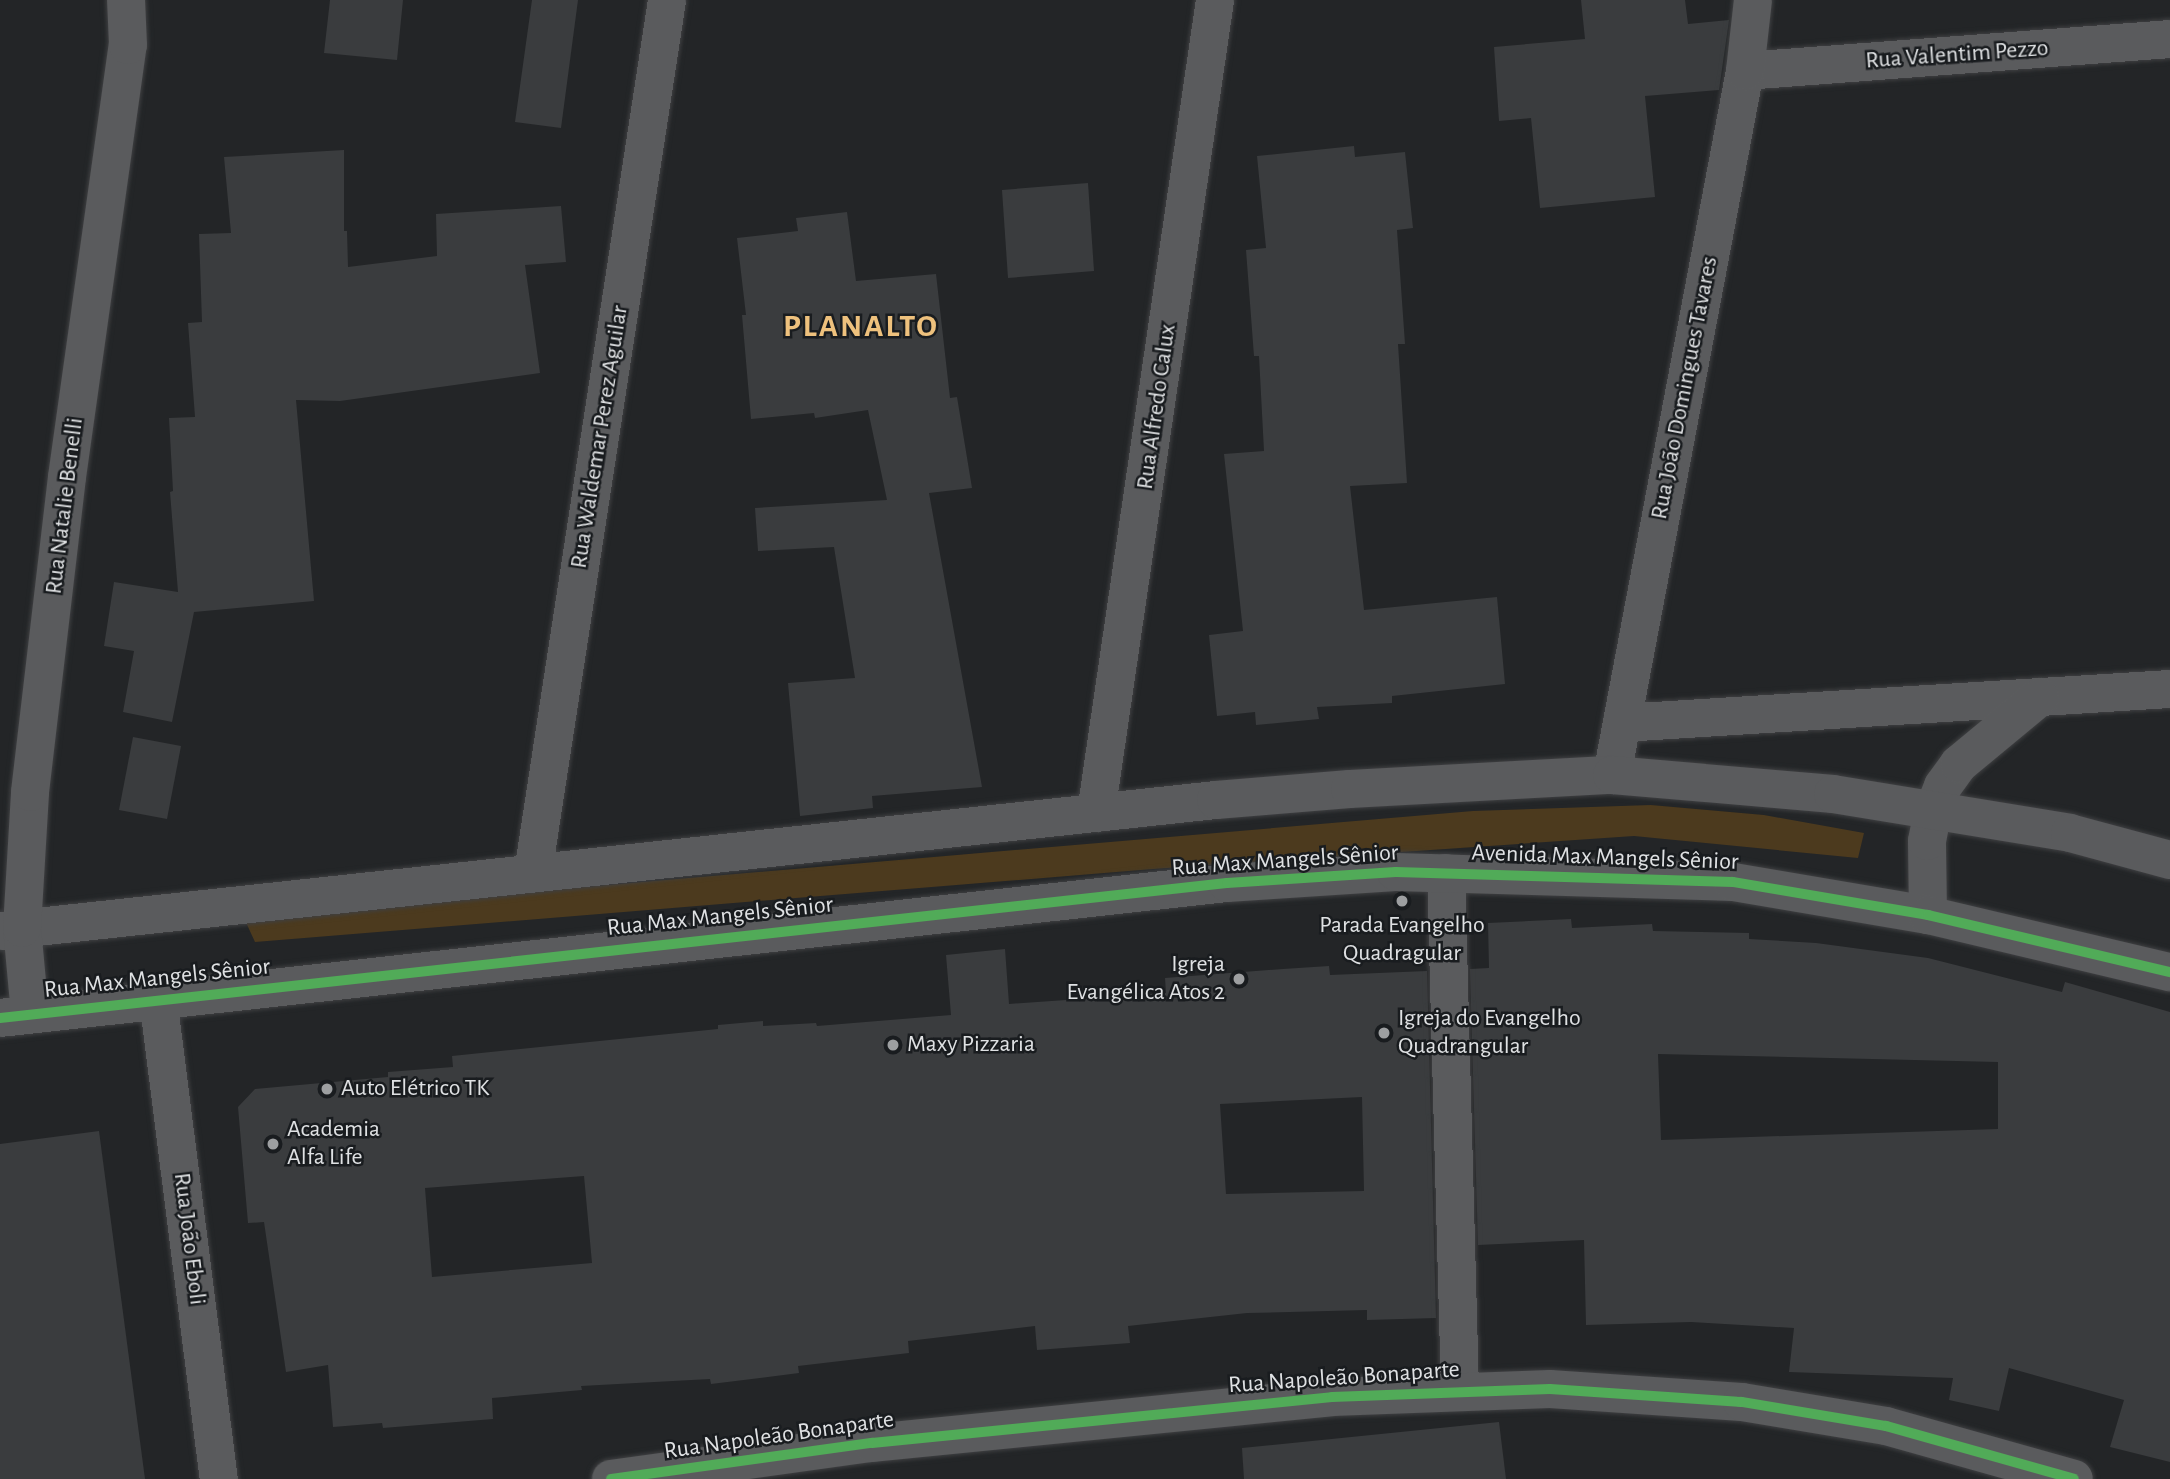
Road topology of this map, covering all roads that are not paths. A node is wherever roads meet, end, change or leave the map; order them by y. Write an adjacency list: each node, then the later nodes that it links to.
1 (126, 0): 17 (street, Rua Natalie Benelli)
2 (667, 0): 14 (street, Rua Waldemar Perez Aguilar)
3 (1215, 0): 12 (street, Rua Alfredo Calux)
4 (1753, 0): 6 (street, Rua João Domingues Tavares)
5 (2170, 39): 6 (street, Rua Valentim Pezzo)
6 (1745, 71): 9 (street, Rua João Domingues Tavares)
7 (2170, 689): 8 (street)
8 (2040, 697): 9 (street); 11 (street)
9 (1622, 723): 10 (street, Rua João Domingues Tavares)
10 (1612, 775): 11 (street); 12 (street)
11 (1933, 811): 13 (street); 16 (street)
12 (1096, 813): 14 (street)
13 (2170, 860)
14 (533, 873): 17 (street)
15 (1446, 873): 16 (street, Avenida Max Mangels Sênior); 19 (street, Rua Max Mangels Sênior); 21 (street)
16 (1928, 915): 18 (street)
17 (11, 930): 20 (street, Rua Natalie Benelli)
18 (2160, 965)
19 (158, 998): 20 (street, Rua Max Mangels Sênior); 22 (street, Rua João Eboli)
20 (15, 1016)
21 (1460, 1391): 23 (street, Rua Napoleão Bonaparte); 24 (street, Rua Napoleão Bonaparte)
22 (219, 1479)
23 (611, 1479)
24 (2074, 1479)

